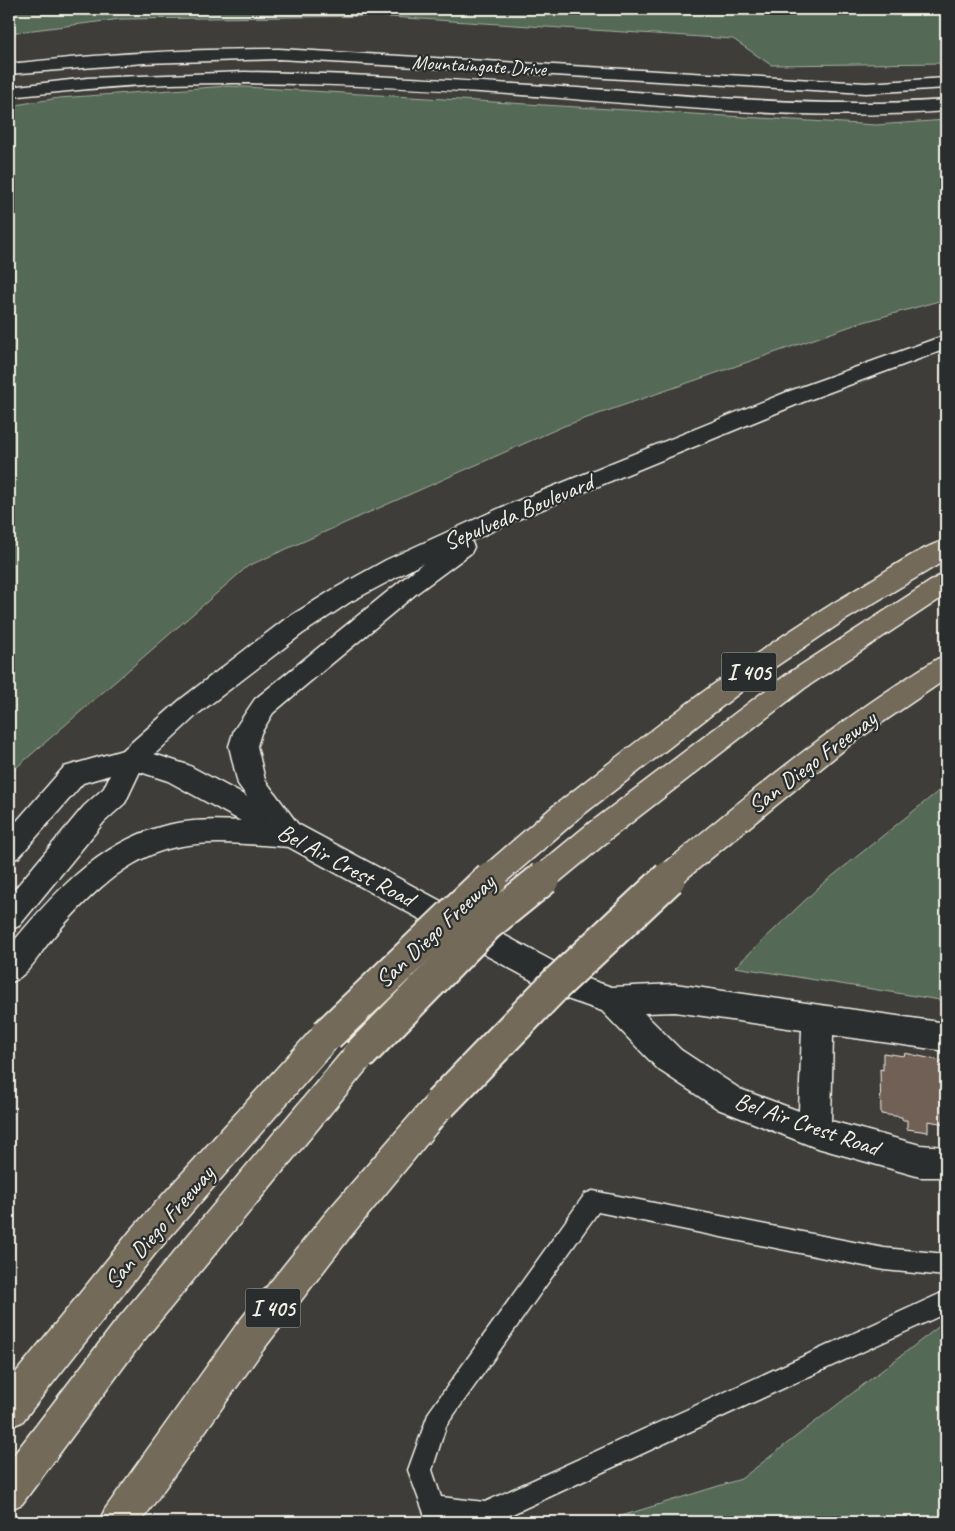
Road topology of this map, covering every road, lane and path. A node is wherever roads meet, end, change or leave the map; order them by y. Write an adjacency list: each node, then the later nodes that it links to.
1 (9, 69): 2 (street, Mountaingate Drive)
2 (946, 84)
3 (9, 92): 4 (street, Mountaingate Drive)
4 (946, 106)
5 (946, 342): 6 (street, Sepulveda Boulevard)
6 (508, 514): 10 (street, Sepulveda Boulevard); 11 (street)
7 (946, 549): 22 (highway, San Diego Freeway / I 405, bridge)
8 (946, 583): 23 (highway, bridge)
9 (946, 666): 24 (highway, San Diego Freeway / I 405, bridge)
10 (132, 758): 11 (street, Bel Air Crest Road); 12 (street); 13 (street)
11 (290, 835): 14 (street); 15 (street, Bel Air Crest Road)
12 (9, 849)
13 (9, 917)
14 (9, 970)
15 (612, 1001): 16 (street, Bel Air Crest Road); 18 (street, Bel Air Crest Road)
16 (818, 1018): 17 (street, Bel Air Crest Road); 18 (street)
17 (946, 1037)
18 (814, 1132): 19 (street, Bel Air Crest Road)
19 (946, 1162)
20 (946, 1265): 21 (lane)
21 (946, 1302)
22 (9, 1409)
23 (9, 1491)
24 (118, 1522)

